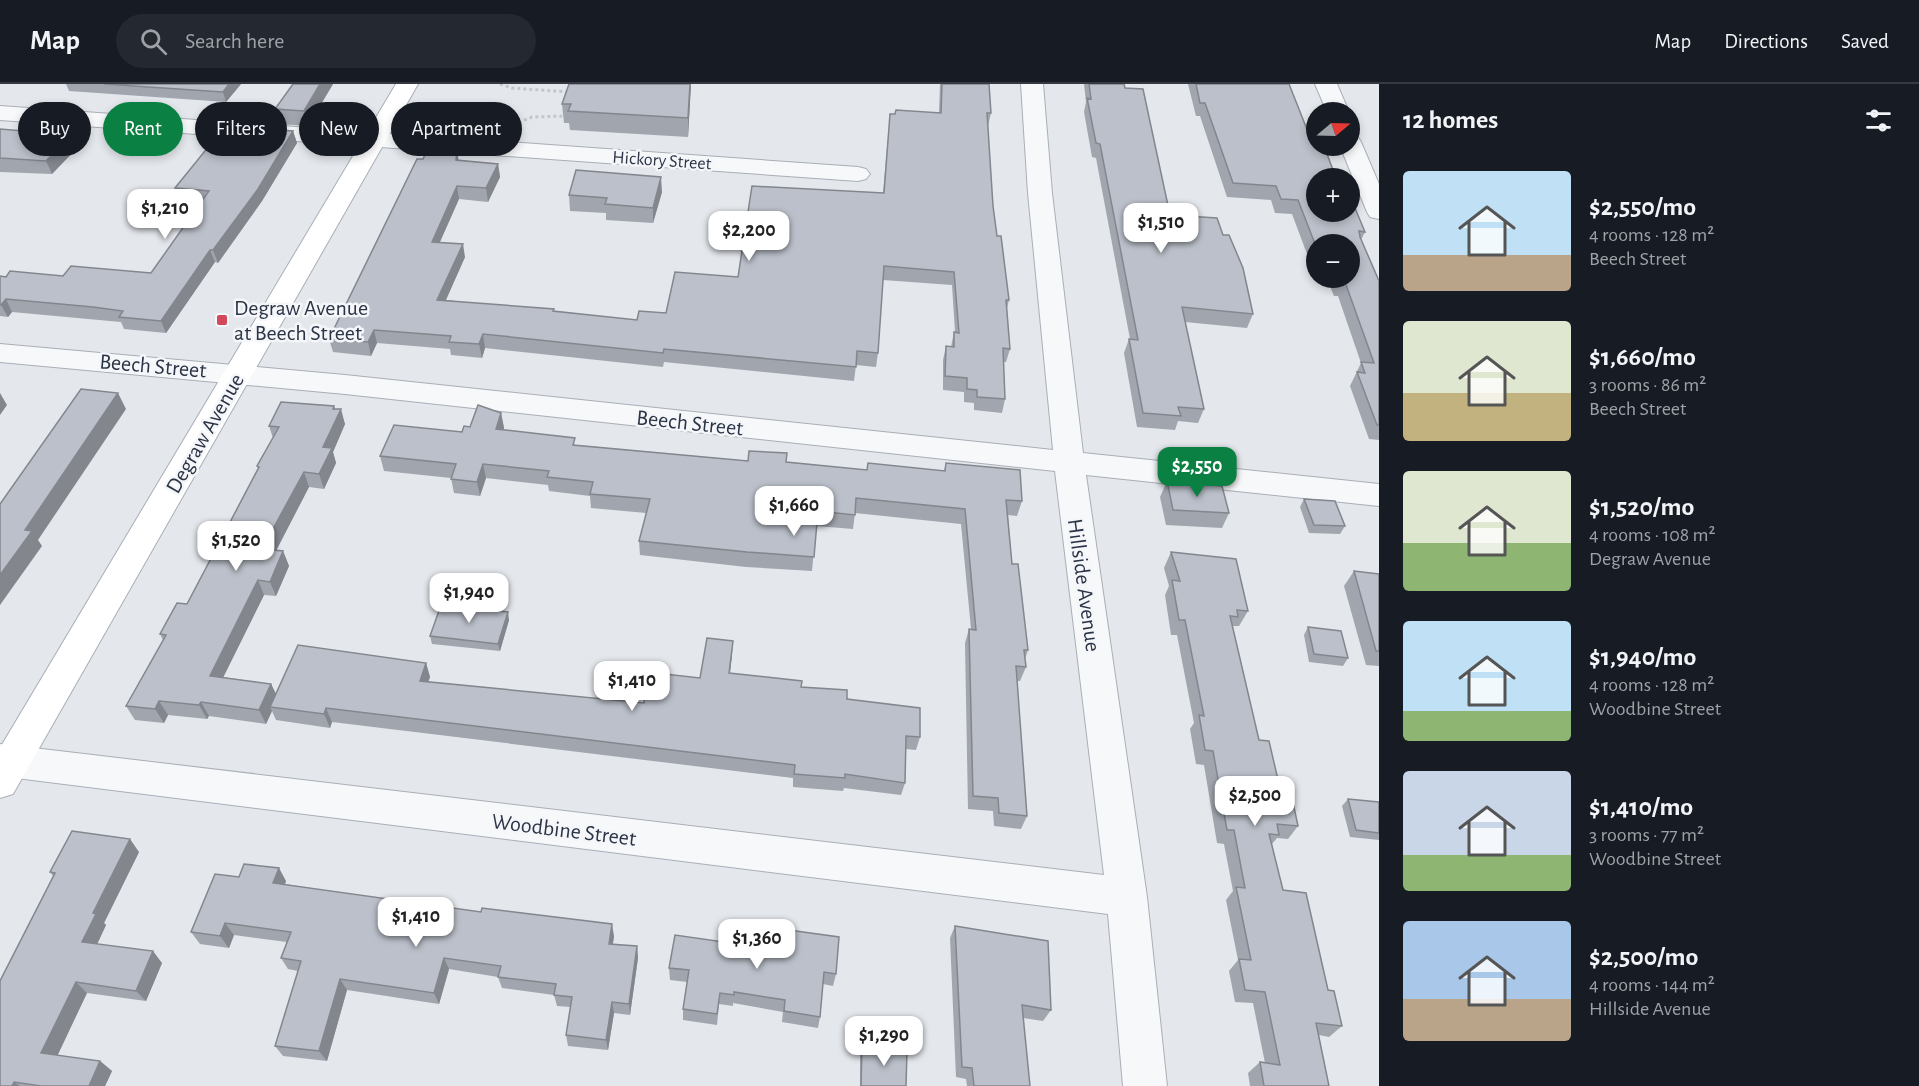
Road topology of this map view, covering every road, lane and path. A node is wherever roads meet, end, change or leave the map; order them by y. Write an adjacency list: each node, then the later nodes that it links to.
1 (407, 84): 11 (main road, Degraw Avenue)
2 (500, 84): 5 (path)
3 (1032, 84): 19 (street, Hillside Avenue)
4 (1326, 84): 6 (street)
5 (575, 92)
6 (1334, 102)
7 (568, 108): 9 (path)
8 (0, 113): 10 (street, Hickory Street)
9 (565, 116)
10 (299, 134)
11 (379, 135)
12 (379, 140): 15 (street, Hickory Street)
13 (367, 156): 18 (main road, Degraw Avenue)
14 (1356, 156): 16 (street)
15 (858, 174)
16 (1379, 212)
17 (0, 353): 18 (street, Beech Street)
18 (240, 372): 19 (street, Beech Street); 21 (main road, Degraw Avenue)
19 (1069, 464): 20 (street, Beech Street); 22 (street, Hillside Avenue)
20 (1379, 495)
21 (4, 768): 22 (street, Woodbine Street)
22 (1127, 897): 23 (street, Hillside Avenue)
23 (1145, 1086)

